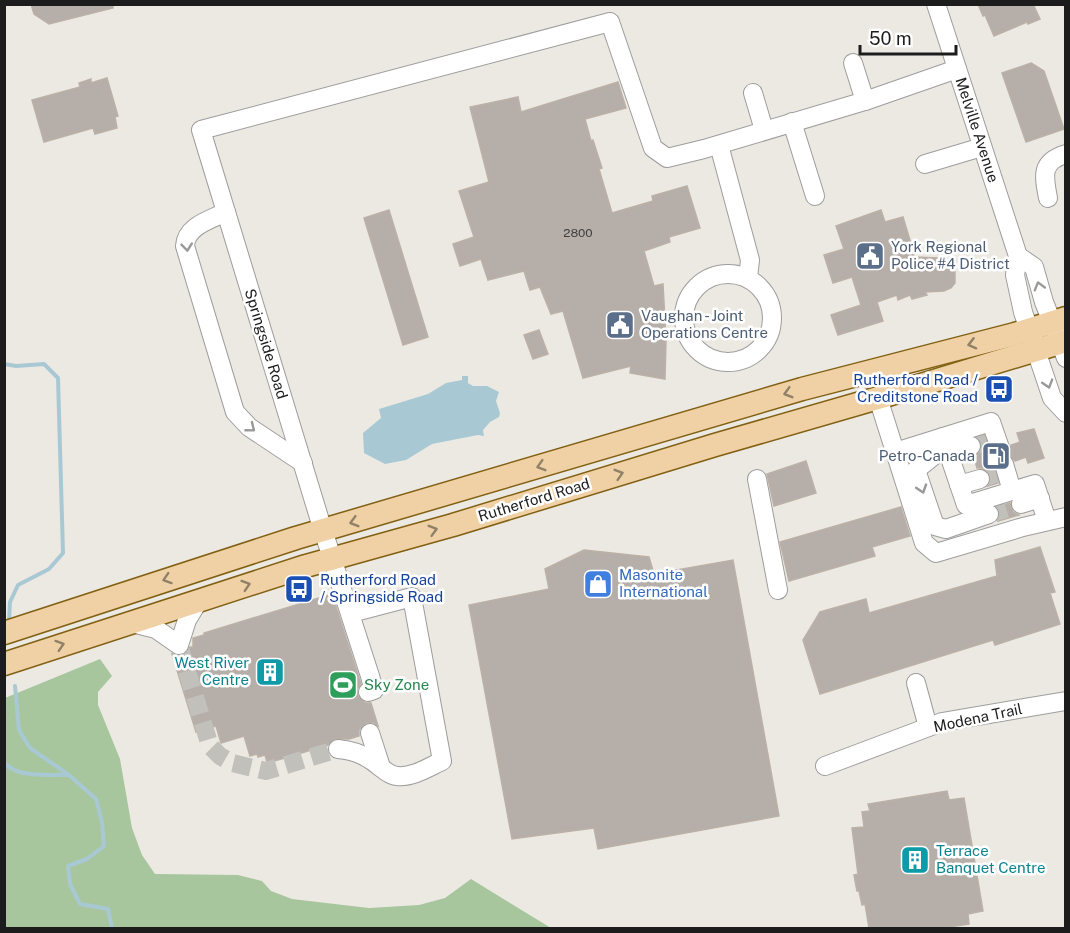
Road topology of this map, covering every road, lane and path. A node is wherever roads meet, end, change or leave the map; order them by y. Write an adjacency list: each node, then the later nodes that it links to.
1 (936, 4): 3 (street, Melville Avenue)
2 (853, 63): 5 (street)
3 (957, 69): 5 (street); 9 (street, Melville Avenue)
4 (753, 93): 7 (street)
5 (865, 101): 6 (street)
6 (792, 122): 7 (street); 12 (street)
7 (764, 130): 8 (street)
8 (719, 145): 14 (street, Springside Road); 16 (street)
9 (982, 147): 11 (street); 15 (street, Melville Avenue)
10 (1065, 154): 13 (street)
11 (925, 164)
12 (815, 196)
13 (1048, 198)
14 (226, 212): 25 (street, Springside Road); 25 (street, one-way to 25)
15 (1018, 256): 17 (street, Melville Avenue); 18 (street, Melville Avenue, one-way to 15)
16 (748, 278): 16 (street)
17 (1029, 329): 18 (main road, Rutherford Road); 19 (street, Melville Avenue); 34 (main road, Rutherford Road, one-way to 34)
18 (1062, 337): 19 (main road, Rutherford Road)
19 (1037, 351): 20 (main road, Rutherford Road); 21 (street, Melville Avenue, one-way to 21)
20 (878, 398): 24 (street); 35 (main road, Rutherford Road, one-way to 20)
21 (1065, 413)
22 (945, 445): 23 (street); 24 (street); 28 (street); 29 (street); 33 (street, one-way to 33)
23 (971, 447)
24 (895, 452): 32 (street)
25 (303, 463): 34 (street, Springside Road)
26 (980, 478): 28 (street)
27 (757, 479): 36 (street)
28 (959, 485): 30 (street)
29 (1017, 497): 30 (street); 32 (street)
30 (966, 505): 33 (street)
31 (989, 514): 33 (street)
32 (1056, 519)
33 (956, 525)
34 (323, 530): 35 (street, Springside Road); 40 (main road, Rutherford Road, one-way to 40)
35 (332, 558): 37 (main road, Rutherford Road, one-way to 35); 38 (street, Springside Road)
36 (778, 590)
37 (199, 600): 39 (main road, Rutherford Road); 39 (street)
38 (351, 613): 43 (street, Springside Road); 49 (street)
39 (132, 623): 41 (main road, Rutherford Road, one-way to 39)
40 (4, 633)
41 (4, 664)
42 (916, 683): 45 (street)
43 (368, 692)
44 (1065, 700): 45 (street, Modena Trail)
45 (928, 728): 48 (street, Modena Trail)
46 (370, 733): 49 (street)
47 (338, 749): 49 (street)
48 (825, 766)
49 (381, 767)

